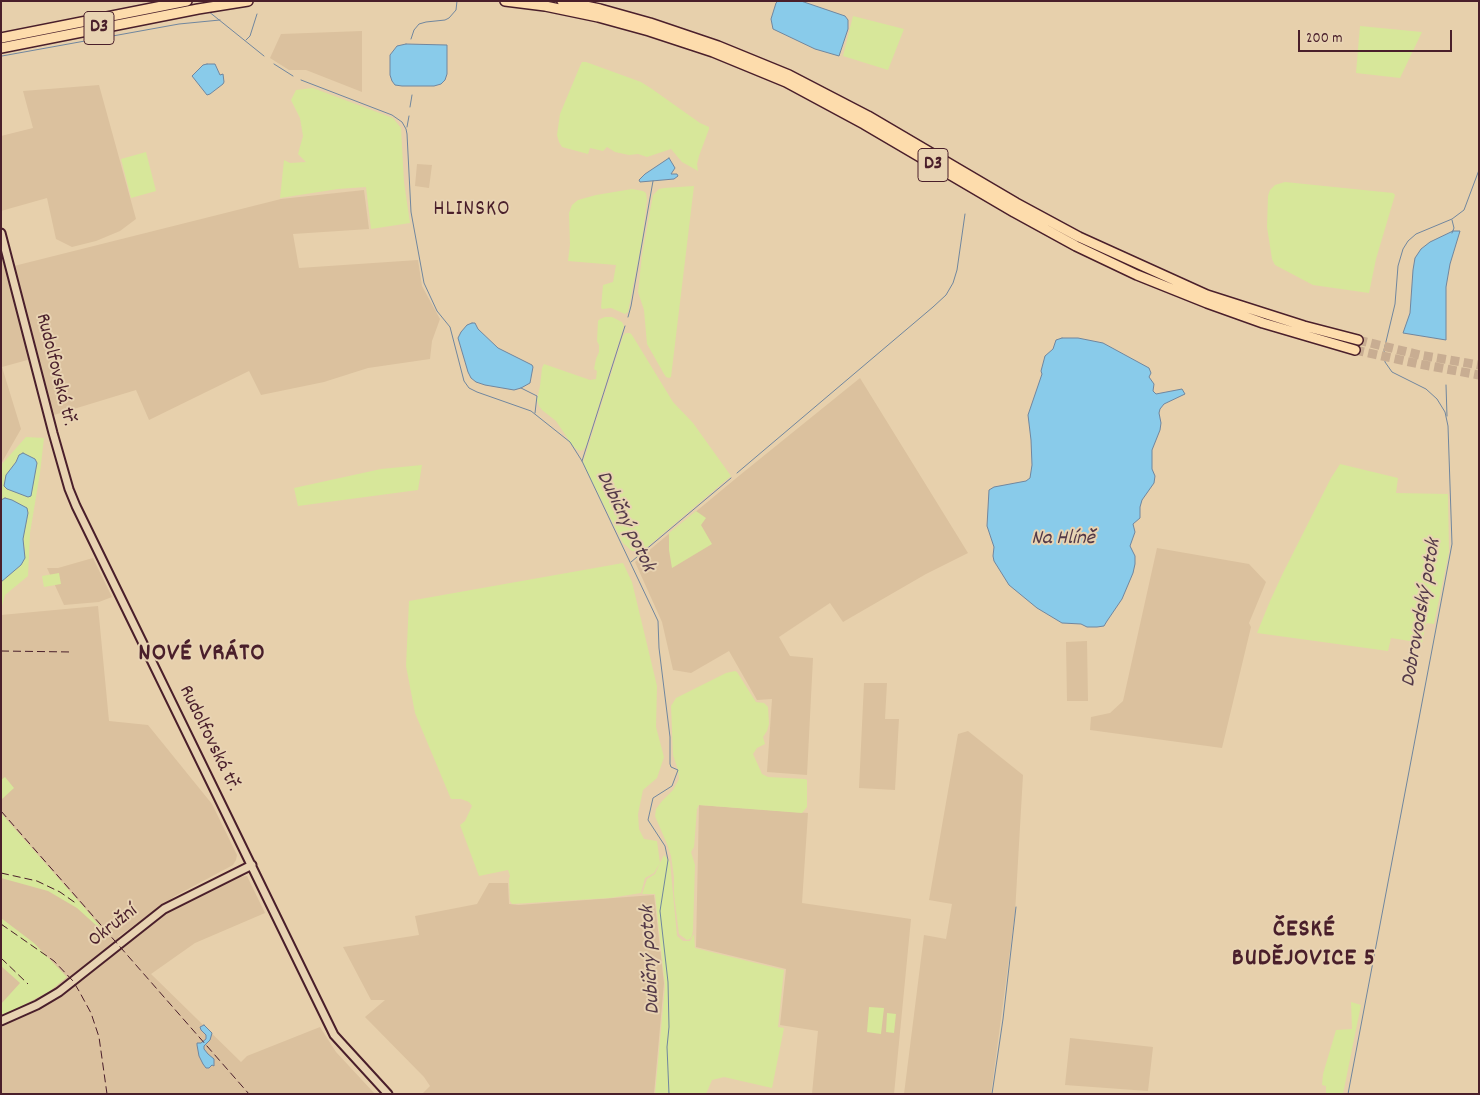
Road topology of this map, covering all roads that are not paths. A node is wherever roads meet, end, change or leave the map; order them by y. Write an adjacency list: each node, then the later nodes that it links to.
1 (187, 1): 5 (highway, D3)
2 (248, 1): 6 (highway, D3)
3 (505, 1): 9 (highway, D3)
4 (562, 1): 8 (highway, D3)
5 (1, 38)
6 (1, 48)
7 (1, 233): 10 (main road, Rudolfovská tř.)
8 (1358, 340)
9 (1355, 350)
10 (252, 865): 11 (main road, Okružní); 12 (main road, Rudolfovská tř.)
11 (1, 1021)
12 (388, 1094)

